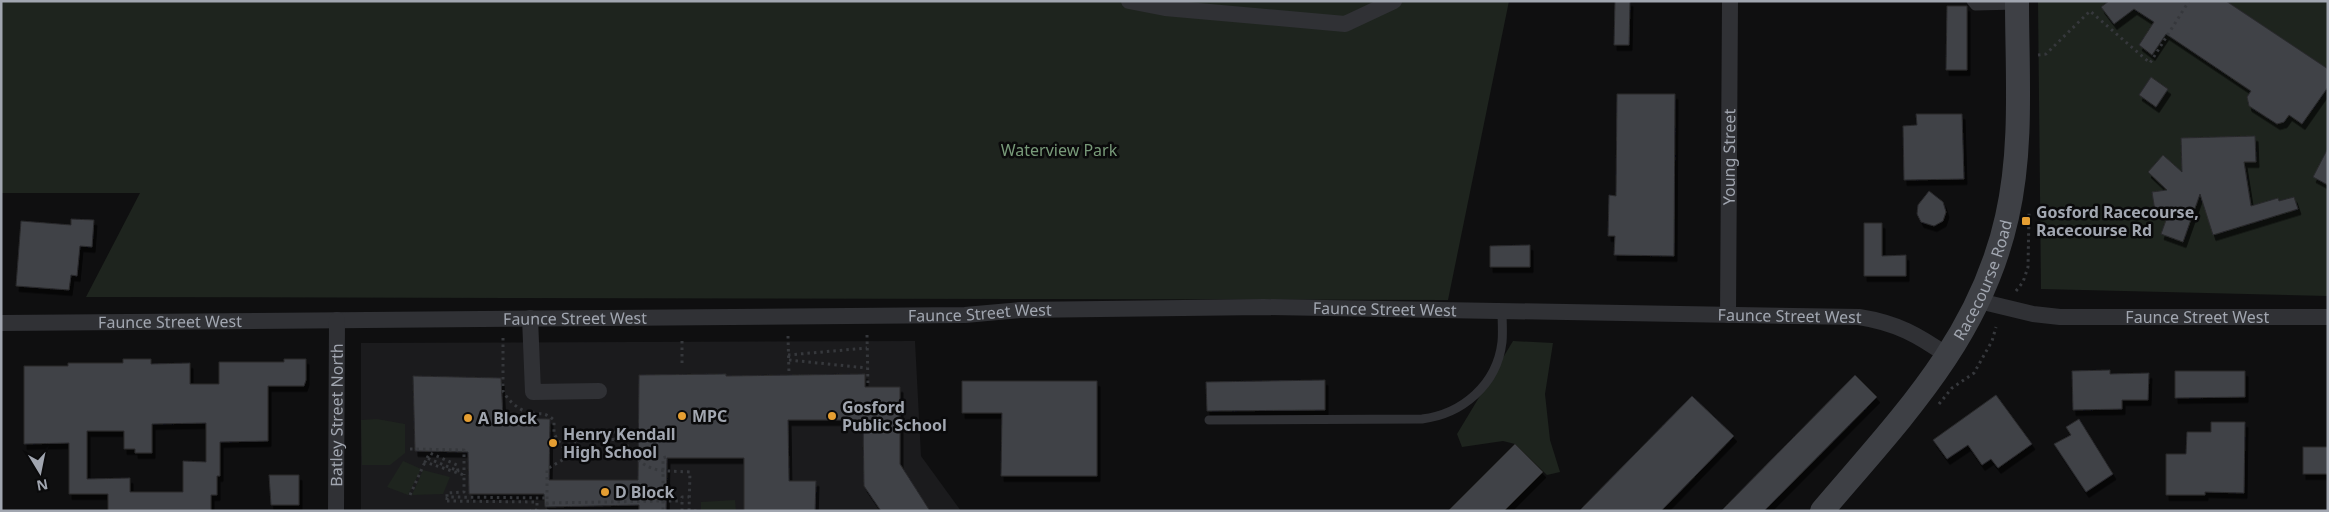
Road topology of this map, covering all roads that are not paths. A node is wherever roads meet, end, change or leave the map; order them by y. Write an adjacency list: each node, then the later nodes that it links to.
1 (1129, 1): 2 (street)
2 (1394, 1)
3 (1730, 1): 8 (street, Young Street)
4 (1971, 1): 5 (lane)
5 (2017, 3): 6 (main road, Racecourse Road)
6 (1979, 300): 9 (street, Faunce Street West); 13 (main road, Racecourse Road)
7 (1502, 311): 8 (street, Faunce Street West); 10 (street, Faunce Street West); 15 (lane)
8 (1728, 315): 13 (street, Faunce Street West)
9 (2328, 317)
10 (530, 318): 11 (street, Faunce Street West); 14 (street)
11 (337, 320): 12 (street, Faunce Street West); 16 (street, Batley Street North)
12 (1, 323)
13 (1948, 356): 17 (main road, Racecourse Road)
14 (599, 391)
15 (1209, 420)
16 (336, 511)
17 (1822, 511)

